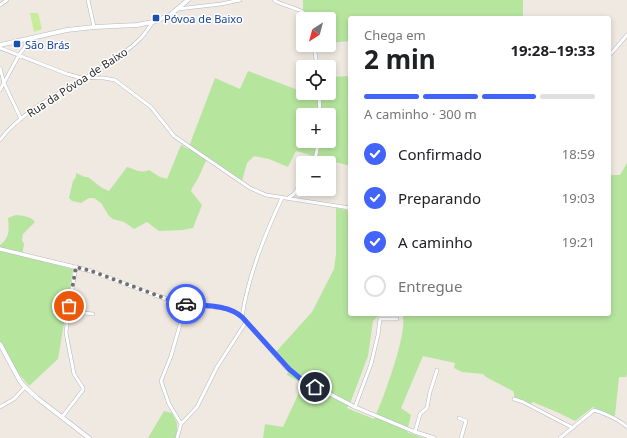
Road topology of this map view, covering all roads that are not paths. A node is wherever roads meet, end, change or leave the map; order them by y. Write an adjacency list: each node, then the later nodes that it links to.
1 (7, 0): 6 (street)
2 (88, 0): 10 (street)
3 (188, 0): 7 (main road)
4 (240, 0): 7 (street)
5 (274, 0): 8 (street)
6 (0, 5)
7 (177, 9): 9 (main road)
8 (303, 12)
9 (153, 22): 10 (main road); 17 (street, Rua da Póvoa de Baixo)
10 (94, 27): 12 (main road)
11 (627, 35): 14 (street)
12 (31, 39): 13 (main road); 15 (street)
13 (0, 46): 15 (street)
14 (611, 54)
15 (19, 55): 17 (street); 18 (street)
16 (0, 68): 18 (street)
17 (86, 77): 20 (street, Rua da Póvoa de Baixo); 23 (street)
18 (4, 83): 19 (street); 20 (street)
19 (0, 90)
20 (21, 119): 21 (street, Rua da Póvoa de Baixo)
21 (0, 140)
22 (296, 190): 24 (street)
23 (282, 198): 24 (street); 31 (street)
24 (288, 198): 25 (street)
25 (348, 208)
26 (0, 249): 27 (street)
27 (76, 267): 28 (street); 29 (street)
28 (186, 304): 31 (street); 42 (street)
29 (68, 311): 30 (street); 40 (street)
30 (93, 314)
31 (242, 317): 33 (street)
32 (397, 319): 39 (street)
33 (246, 322): 39 (street); 42 (street)
34 (0, 344): 36 (main road)
35 (437, 370): 45 (street)
36 (25, 387): 38 (street); 40 (main road)
37 (514, 399): 44 (street)
38 (0, 407)
39 (354, 407): 45 (street)
40 (62, 417): 46 (main road)
41 (459, 418): 49 (street)
42 (181, 424): 47 (street)
43 (627, 427): 44 (street)
44 (573, 428): 50 (street)
45 (415, 432): 48 (street)
46 (89, 438)
47 (177, 438)
48 (434, 438)
49 (461, 438)
50 (560, 438)

